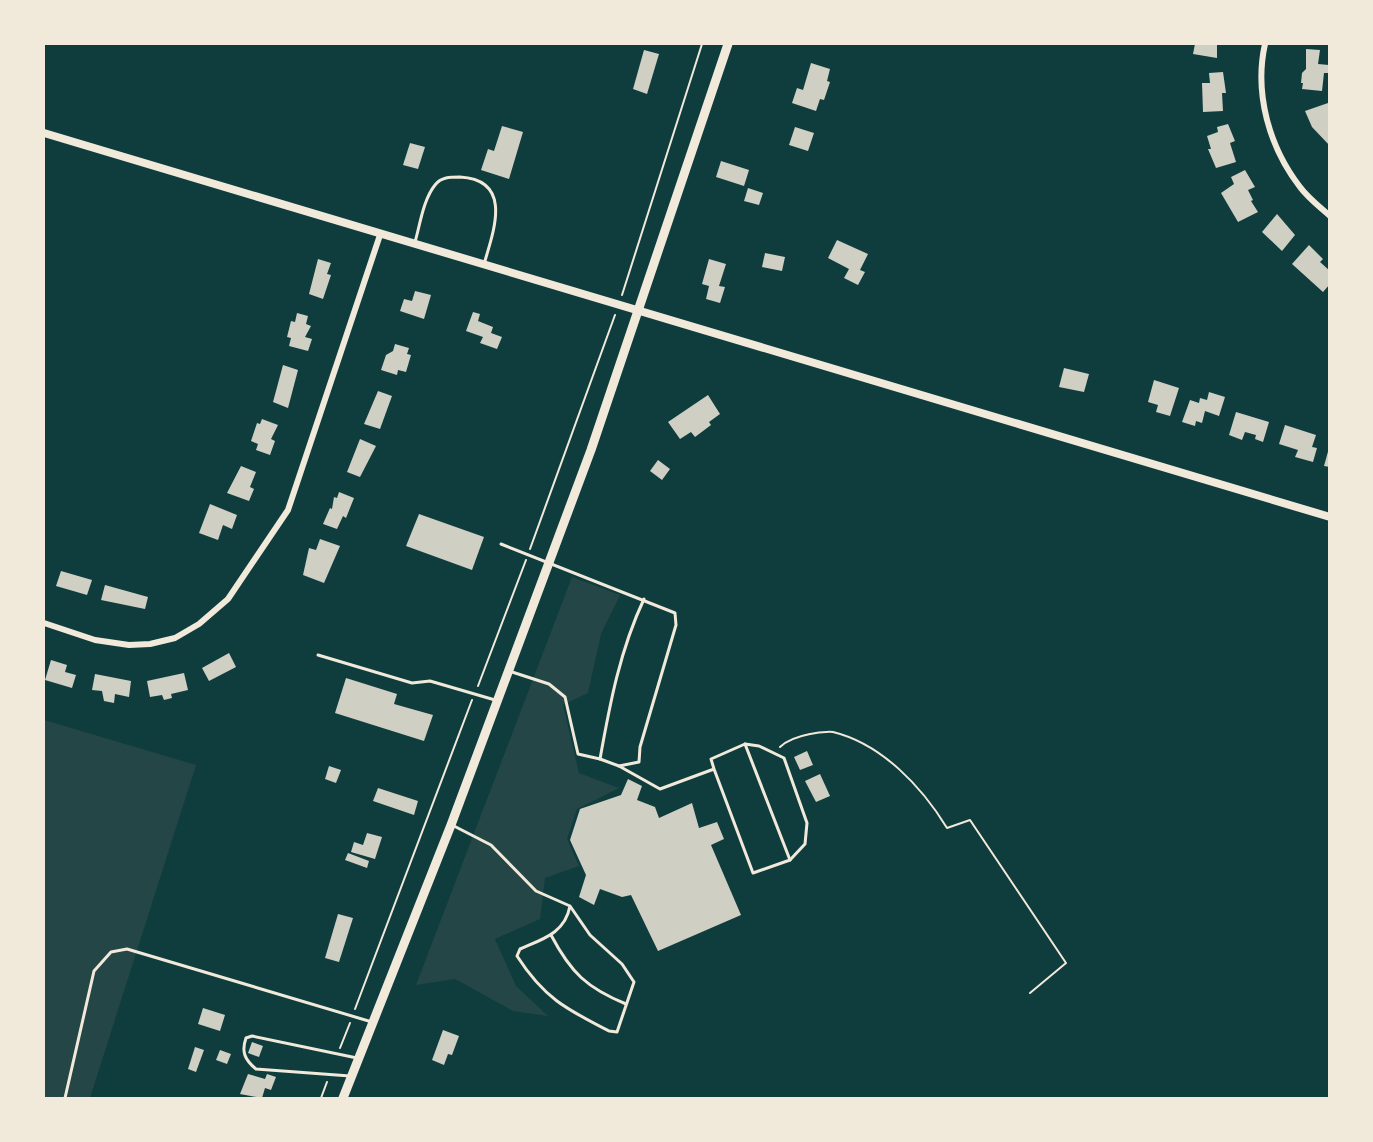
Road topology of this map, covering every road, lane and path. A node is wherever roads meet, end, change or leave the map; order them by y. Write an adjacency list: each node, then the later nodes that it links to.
1 (702, 44): 9 (path)
2 (728, 44): 10 (main road)
3 (1265, 44): 5 (street)
4 (44, 133): 6 (street)
5 (1329, 216)
6 (380, 235): 7 (street); 16 (street)
7 (414, 245): 8 (street); 8 (lane)
8 (484, 266): 9 (street)
9 (618, 306): 10 (street); 13 (path)
10 (639, 312): 11 (street); 14 (main road)
11 (1329, 517)
12 (501, 544): 13 (lane)
13 (528, 555): 14 (lane); 19 (path)
14 (548, 563): 15 (lane); 18 (main road)
15 (644, 599): 23 (lane); 24 (lane)
16 (44, 623)
17 (318, 655): 19 (lane)
18 (509, 671): 20 (main road); 23 (lane)
19 (475, 694): 20 (lane); 32 (path)
20 (496, 701): 26 (main road)
21 (745, 744): 22 (lane); 25 (lane); 27 (lane)
22 (774, 753): 27 (lane); 30 (path)
23 (600, 759): 24 (lane)
24 (619, 765): 25 (lane)
25 (714, 769): 27 (lane)
26 (451, 825): 28 (lane); 33 (main road)
27 (790, 860)
28 (570, 906): 29 (lane); 31 (lane)
29 (551, 935): 31 (lane); 31 (lane)
30 (1030, 993)
31 (627, 1005)
32 (353, 1016): 33 (lane); 34 (path); 38 (lane)
33 (374, 1022): 35 (main road)
34 (338, 1054): 35 (lane); 36 (lane)
35 (359, 1059): 37 (main road)
36 (331, 1073): 37 (lane); 39 (path)
37 (351, 1076): 40 (main road)
38 (65, 1098)
39 (321, 1098)
40 (343, 1098)

